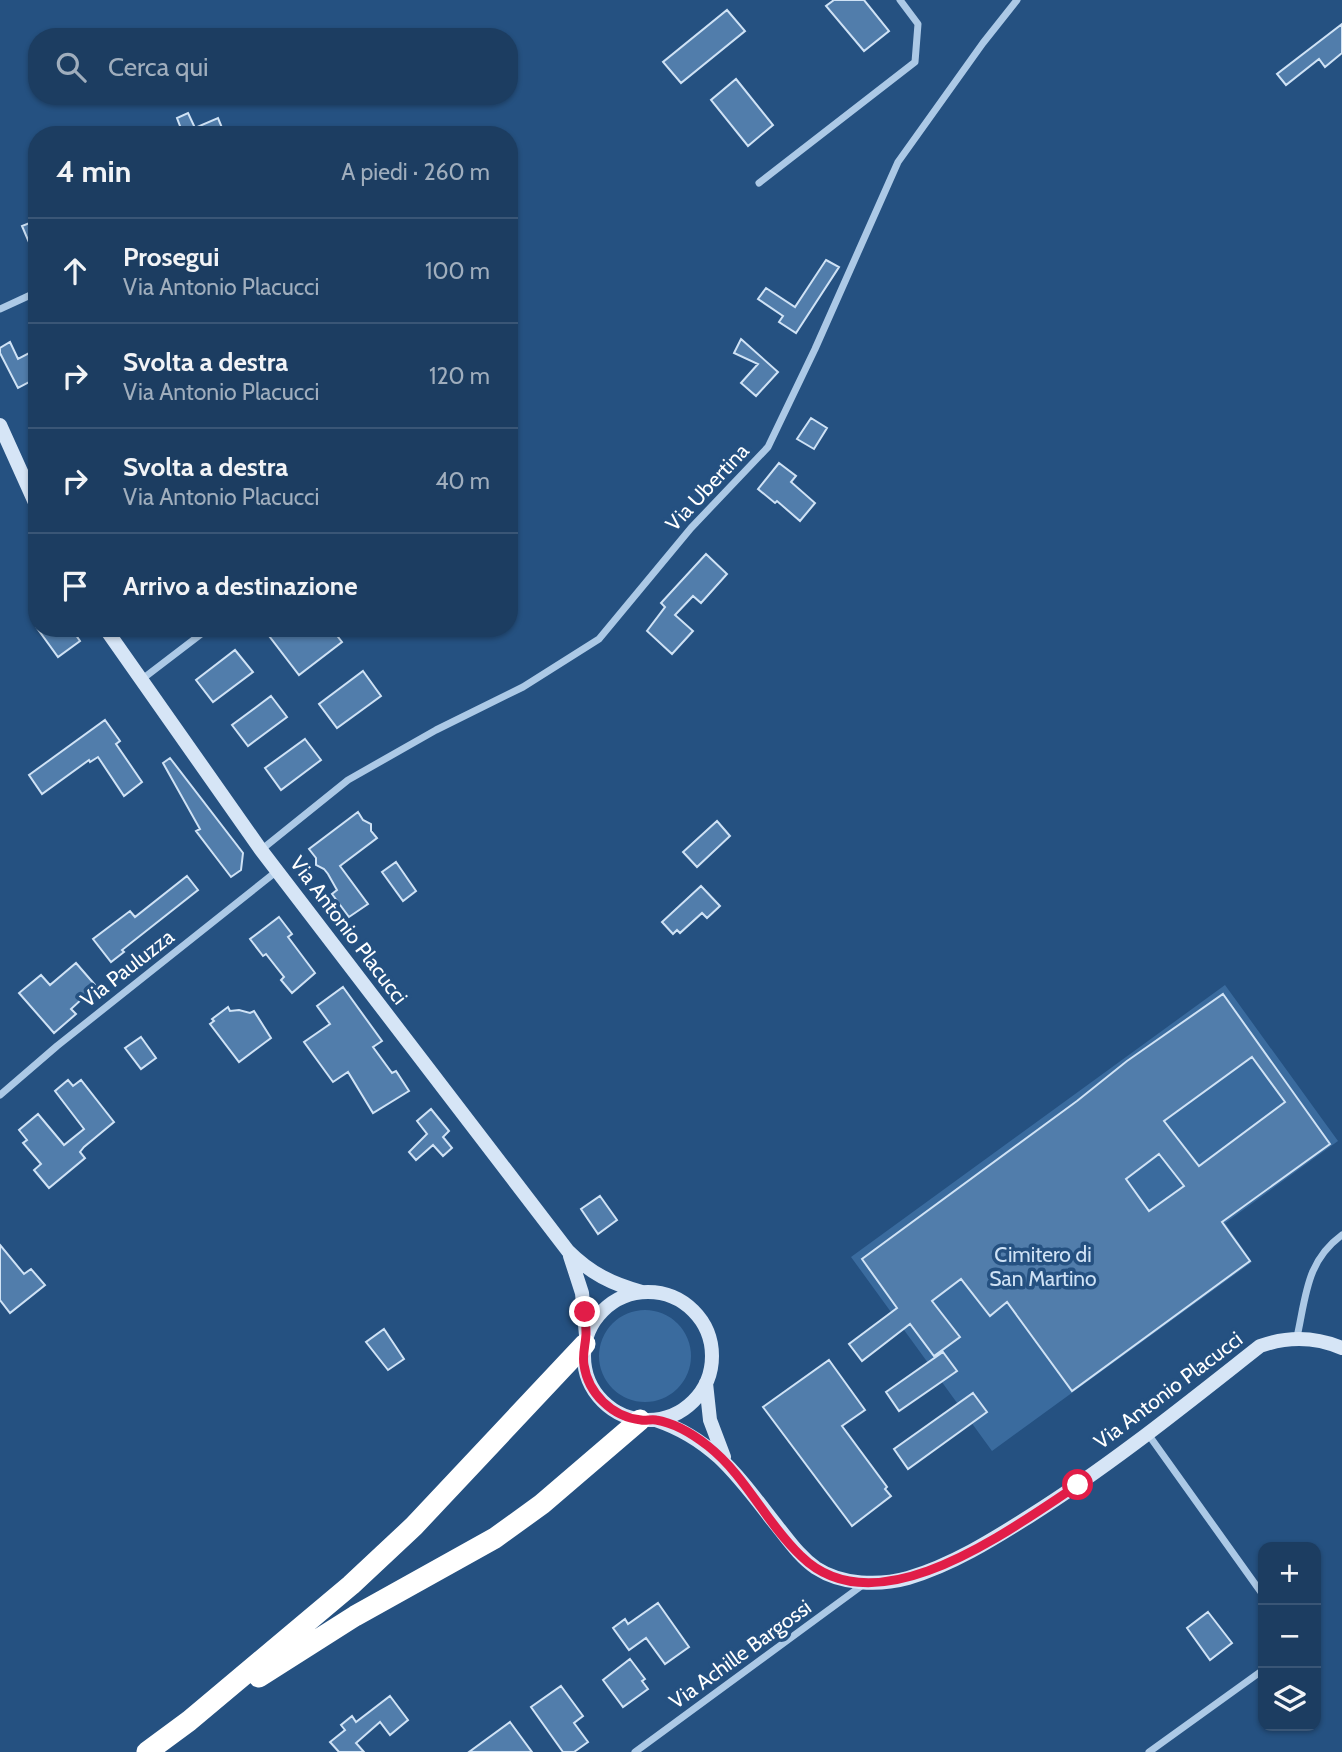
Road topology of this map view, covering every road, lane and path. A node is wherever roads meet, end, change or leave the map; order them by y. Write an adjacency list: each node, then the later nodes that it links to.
1 (900, 0): 3 (street)
2 (1017, 0): 11 (street, Via Ubertina)
3 (759, 183)
4 (28, 296): 5 (street)
5 (0, 309)
6 (0, 425): 7 (main road)
7 (28, 487)
8 (111, 637): 10 (main road, Via Antonio Placucci)
9 (197, 637): 10 (street)
10 (140, 680): 11 (main road, Via Antonio Placucci)
11 (261, 850): 12 (main road, Via Antonio Placucci)
12 (277, 871): 13 (street, Via Pauluzza); 15 (main road, Via Antonio Placucci)
13 (0, 1095)
14 (1342, 1235): 17 (street)
15 (568, 1251): 16 (main road, Via Antonio Placucci); 18 (main road, Via Antonio Placucci)
16 (642, 1292): 18 (main road); 20 (main road, Via Antonio Placucci)
17 (1297, 1337): 19 (main road); 22 (main road, Via Antonio Placucci)
18 (585, 1340): 21 (main road, Via Antonio Placucci); 27 (highway)
19 (1342, 1348)
20 (706, 1382): 21 (main road); 23 (main road, Via Antonio Placucci)
21 (648, 1420): 23 (main road, Via Antonio Placucci); 27 (highway)
22 (1147, 1433): 24 (main road, Via Antonio Placucci); 25 (street)
23 (726, 1462): 24 (main road, Via Antonio Placucci)
24 (865, 1583): 29 (street, Via Achille Bargossi)
25 (1258, 1588)
26 (1258, 1674): 30 (street)
27 (189, 1721): 28 (highway)
28 (147, 1752)
29 (635, 1752)
30 (1149, 1752)

